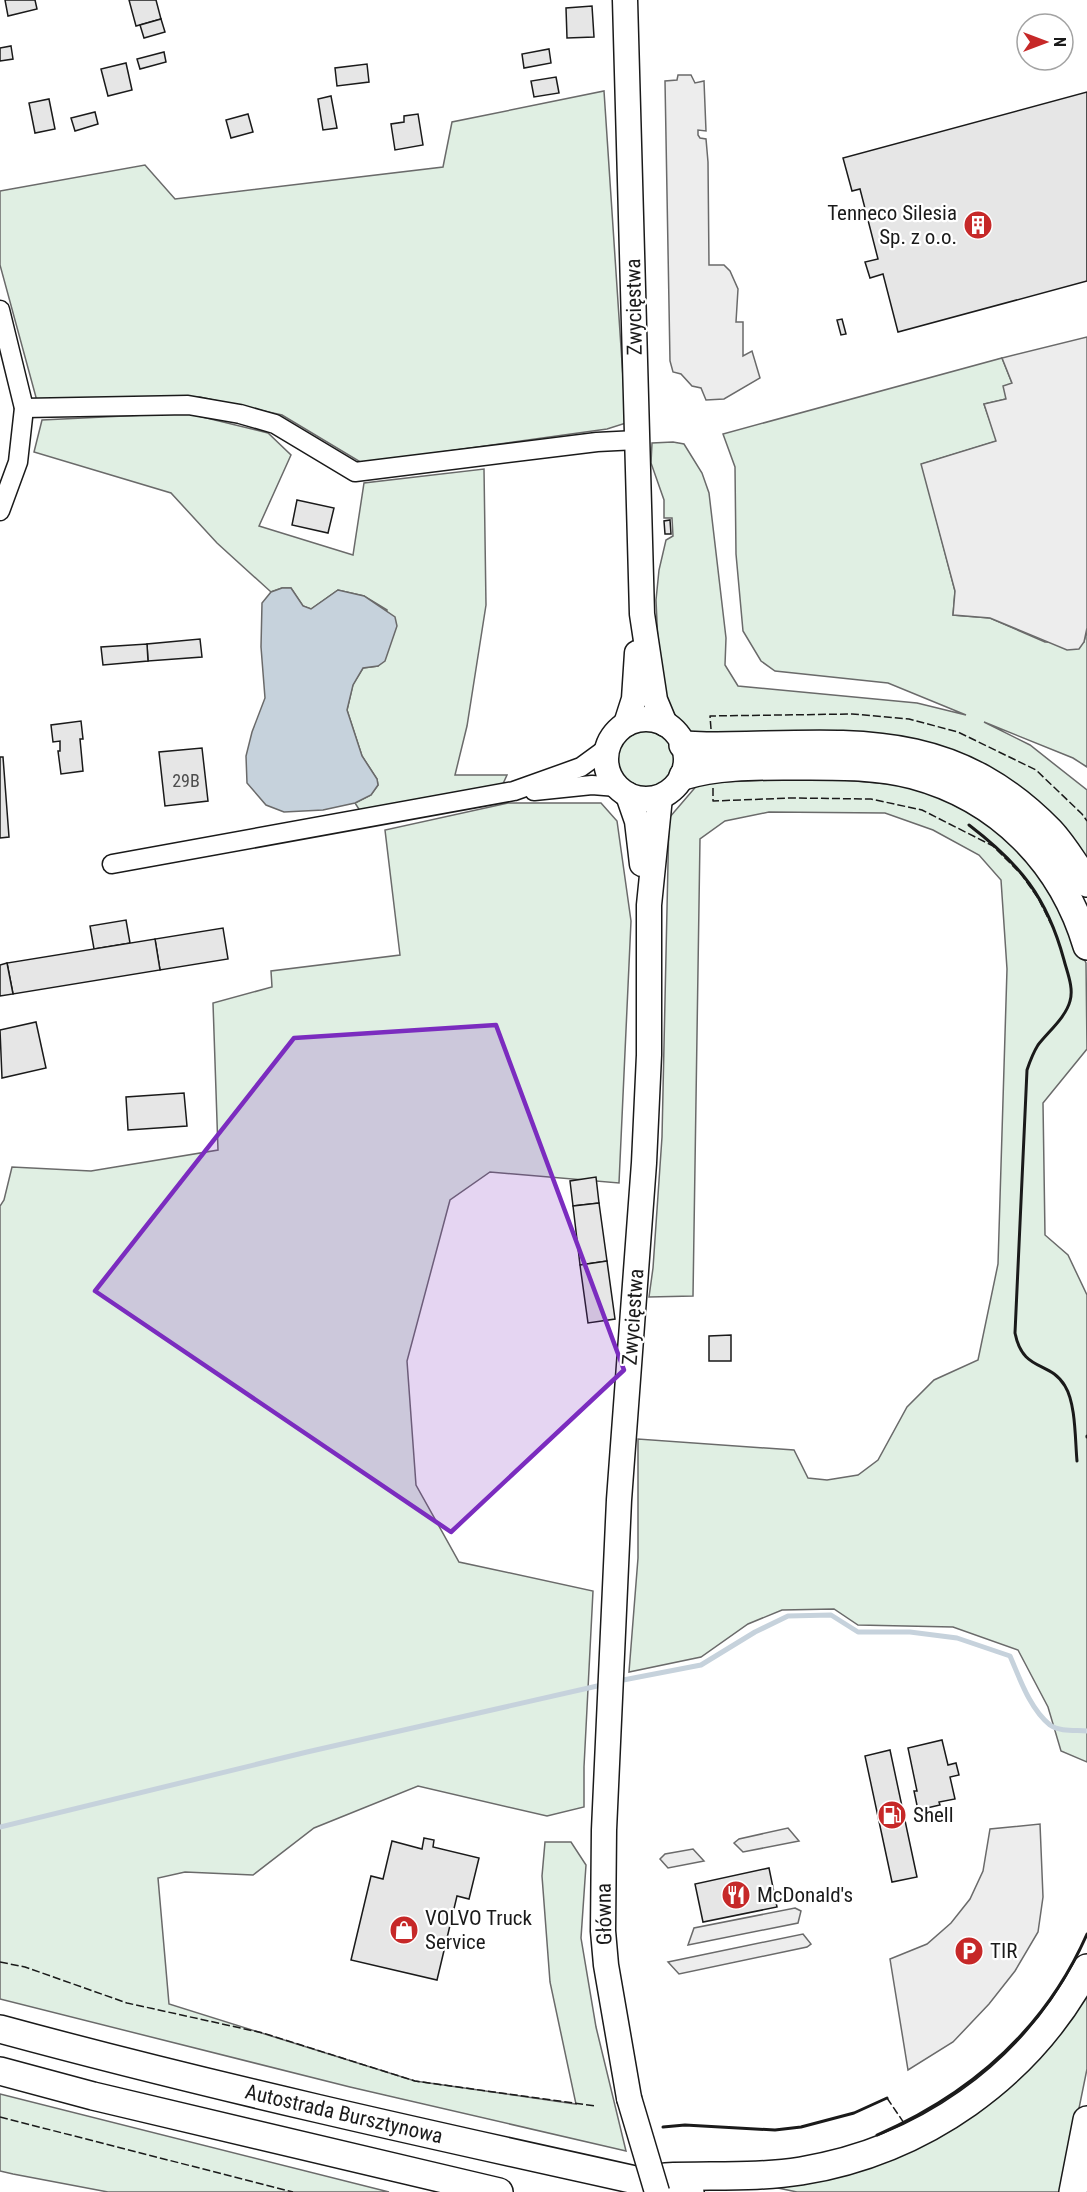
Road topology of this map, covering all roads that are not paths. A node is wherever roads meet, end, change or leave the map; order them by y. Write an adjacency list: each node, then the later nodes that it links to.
1 (626, 0): 4 (main road, Zwycięstwa)
2 (0, 310): 3 (street)
3 (24, 408): 4 (street); 5 (street)
4 (637, 440): 6 (main road, Zwycięstwa)
5 (0, 511)
6 (642, 614): 7 (main road, Zwycięstwa); 8 (main road, Zwycięstwa)
7 (626, 724): 8 (main road); 10 (main road)
8 (665, 724): 9 (main road)
9 (683, 744): 11 (main road); 16 (highway)
10 (608, 748): 12 (street); 13 (main road)
11 (682, 776): 14 (main road); 18 (highway)
12 (514, 791): 13 (street); 15 (street)
13 (622, 791): 14 (main road); 17 (main road, Zwycięstwa)
14 (660, 797): 17 (main road, Zwycięstwa)
15 (112, 864)
16 (1087, 883)
17 (649, 905): 19 (main road, Zwycięstwa)
18 (1087, 946)
19 (607, 1730): 26 (main road, Główna, bridge)
20 (1087, 1968): 24 (highway)
21 (0, 2029): 24 (highway, Autostrada Bursztynowa)
22 (0, 2071): 25 (highway, Autostrada Bursztynowa)
23 (1087, 2120): 28 (highway)
24 (631, 2179): 27 (highway, Autostrada Bursztynowa)
25 (498, 2192)
26 (657, 2192)
27 (690, 2192)
28 (1073, 2192)

